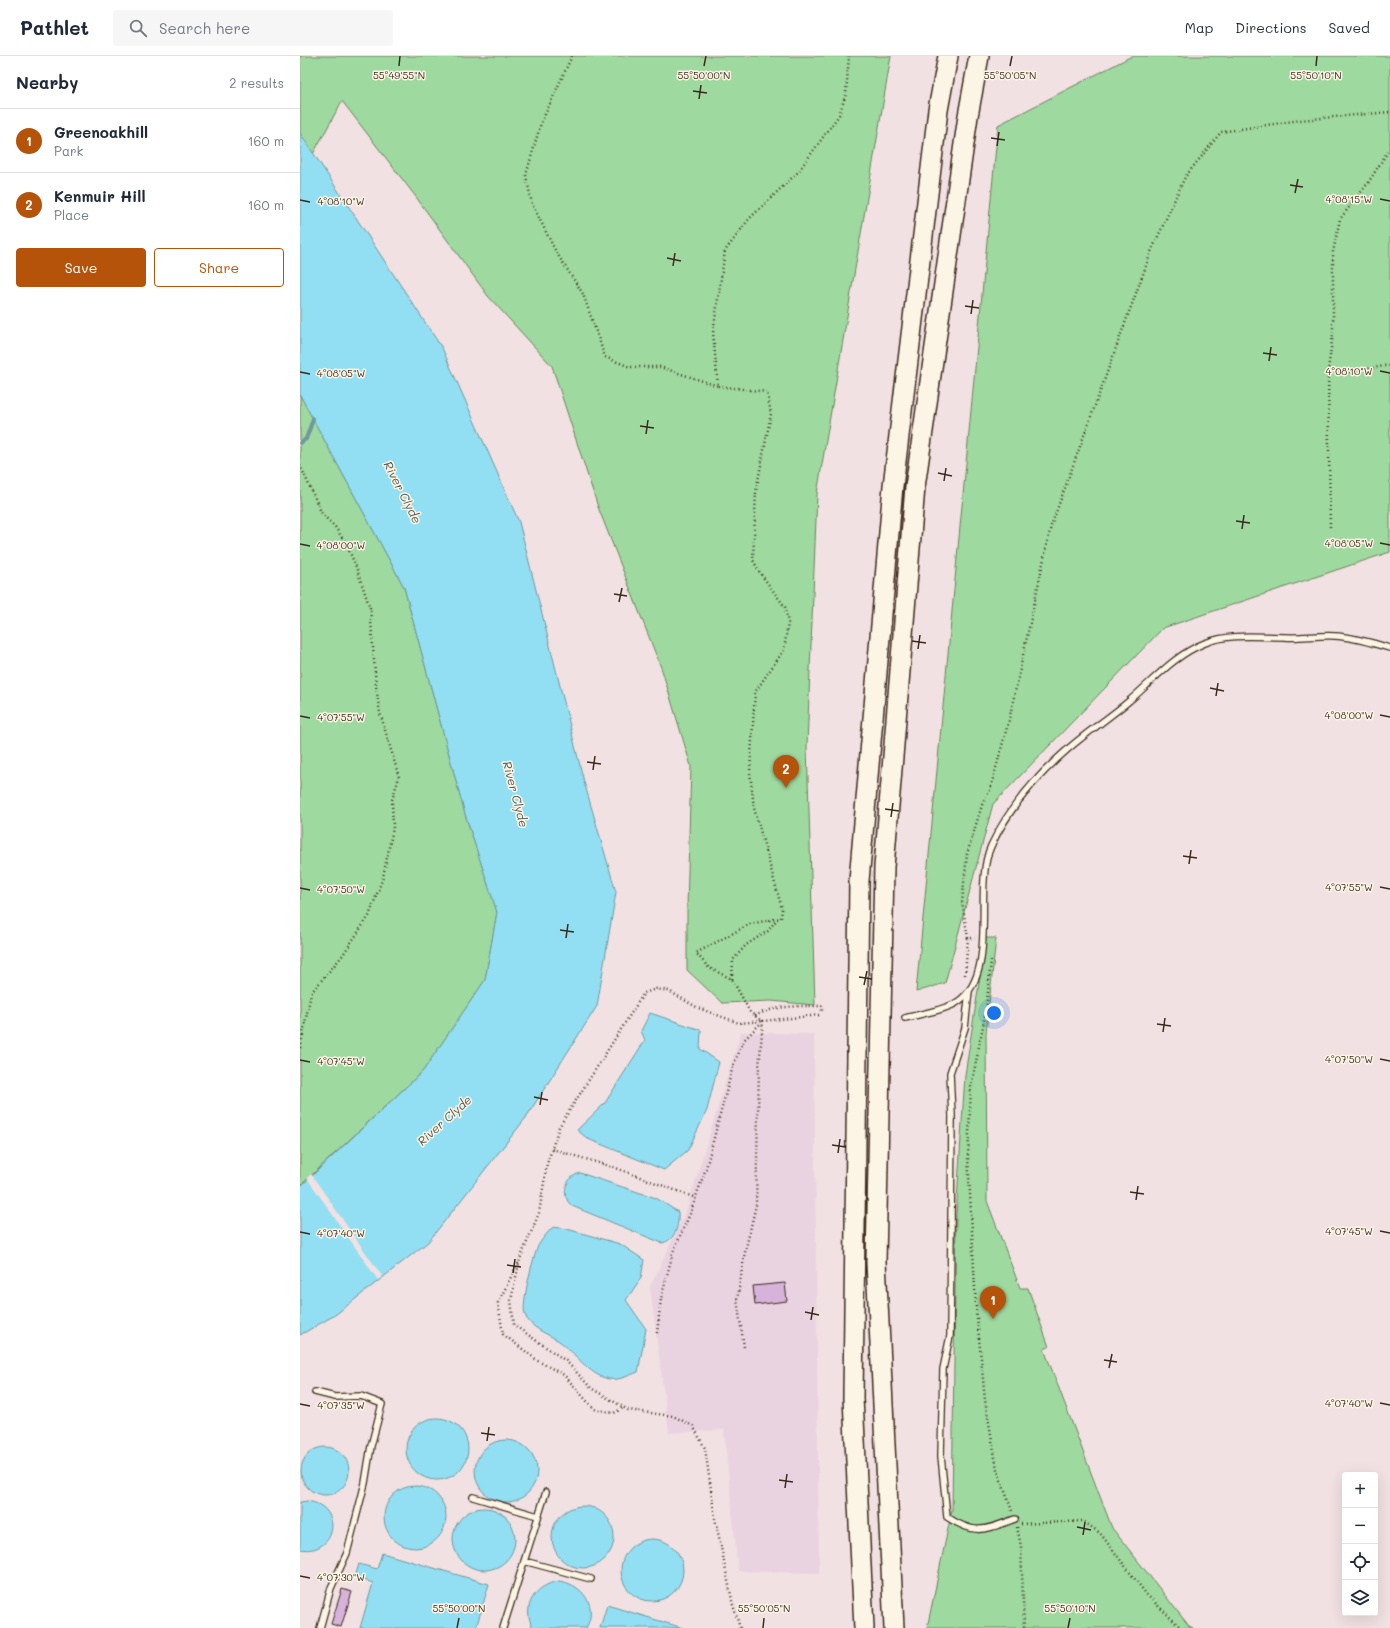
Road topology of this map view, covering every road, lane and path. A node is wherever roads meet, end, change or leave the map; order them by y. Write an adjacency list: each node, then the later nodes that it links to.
1 (572, 56): 9 (path)
2 (849, 56): 9 (path)
3 (948, 56): 36 (highway)
4 (979, 56): 45 (highway)
5 (1390, 112): 14 (path)
6 (1390, 148): 8 (path)
7 (1390, 365): 8 (path)
8 (1328, 370): 11 (path)
9 (718, 386): 13 (path)
10 (300, 465): 25 (path)
11 (1330, 530)
12 (1390, 648): 15 (lane)
13 (778, 919): 17 (path); 17 (path)
14 (968, 938): 15 (path); 18 (path)
15 (982, 938): 19 (lane)
16 (991, 953): 37 (path)
17 (732, 979): 22 (path)
18 (963, 979)
19 (969, 991): 23 (lane); 37 (lane)
20 (822, 1011): 22 (path)
21 (820, 1015): 24 (path)
22 (755, 1016): 24 (path)
23 (905, 1018)
24 (763, 1022): 26 (path); 27 (path); 30 (path)
25 (300, 1049)
26 (552, 1149): 27 (path); 28 (path)
27 (696, 1198): 29 (path)
28 (520, 1259): 32 (path); 32 (path)
29 (657, 1333)
30 (744, 1347)
31 (315, 1392): 40 (lane)
32 (624, 1408): 42 (path)
33 (546, 1492): 35 (lane)
34 (473, 1497): 35 (lane)
35 (538, 1516): 38 (lane)
36 (858, 1516): 43 (highway); 44 (highway)
37 (1015, 1519)
38 (524, 1560): 39 (lane); 41 (lane)
39 (591, 1579)
40 (320, 1628)
41 (503, 1628)
42 (740, 1628)
43 (858, 1628)
44 (864, 1628)
45 (894, 1628)
46 (1024, 1628): 47 (path)
47 (1181, 1628)

